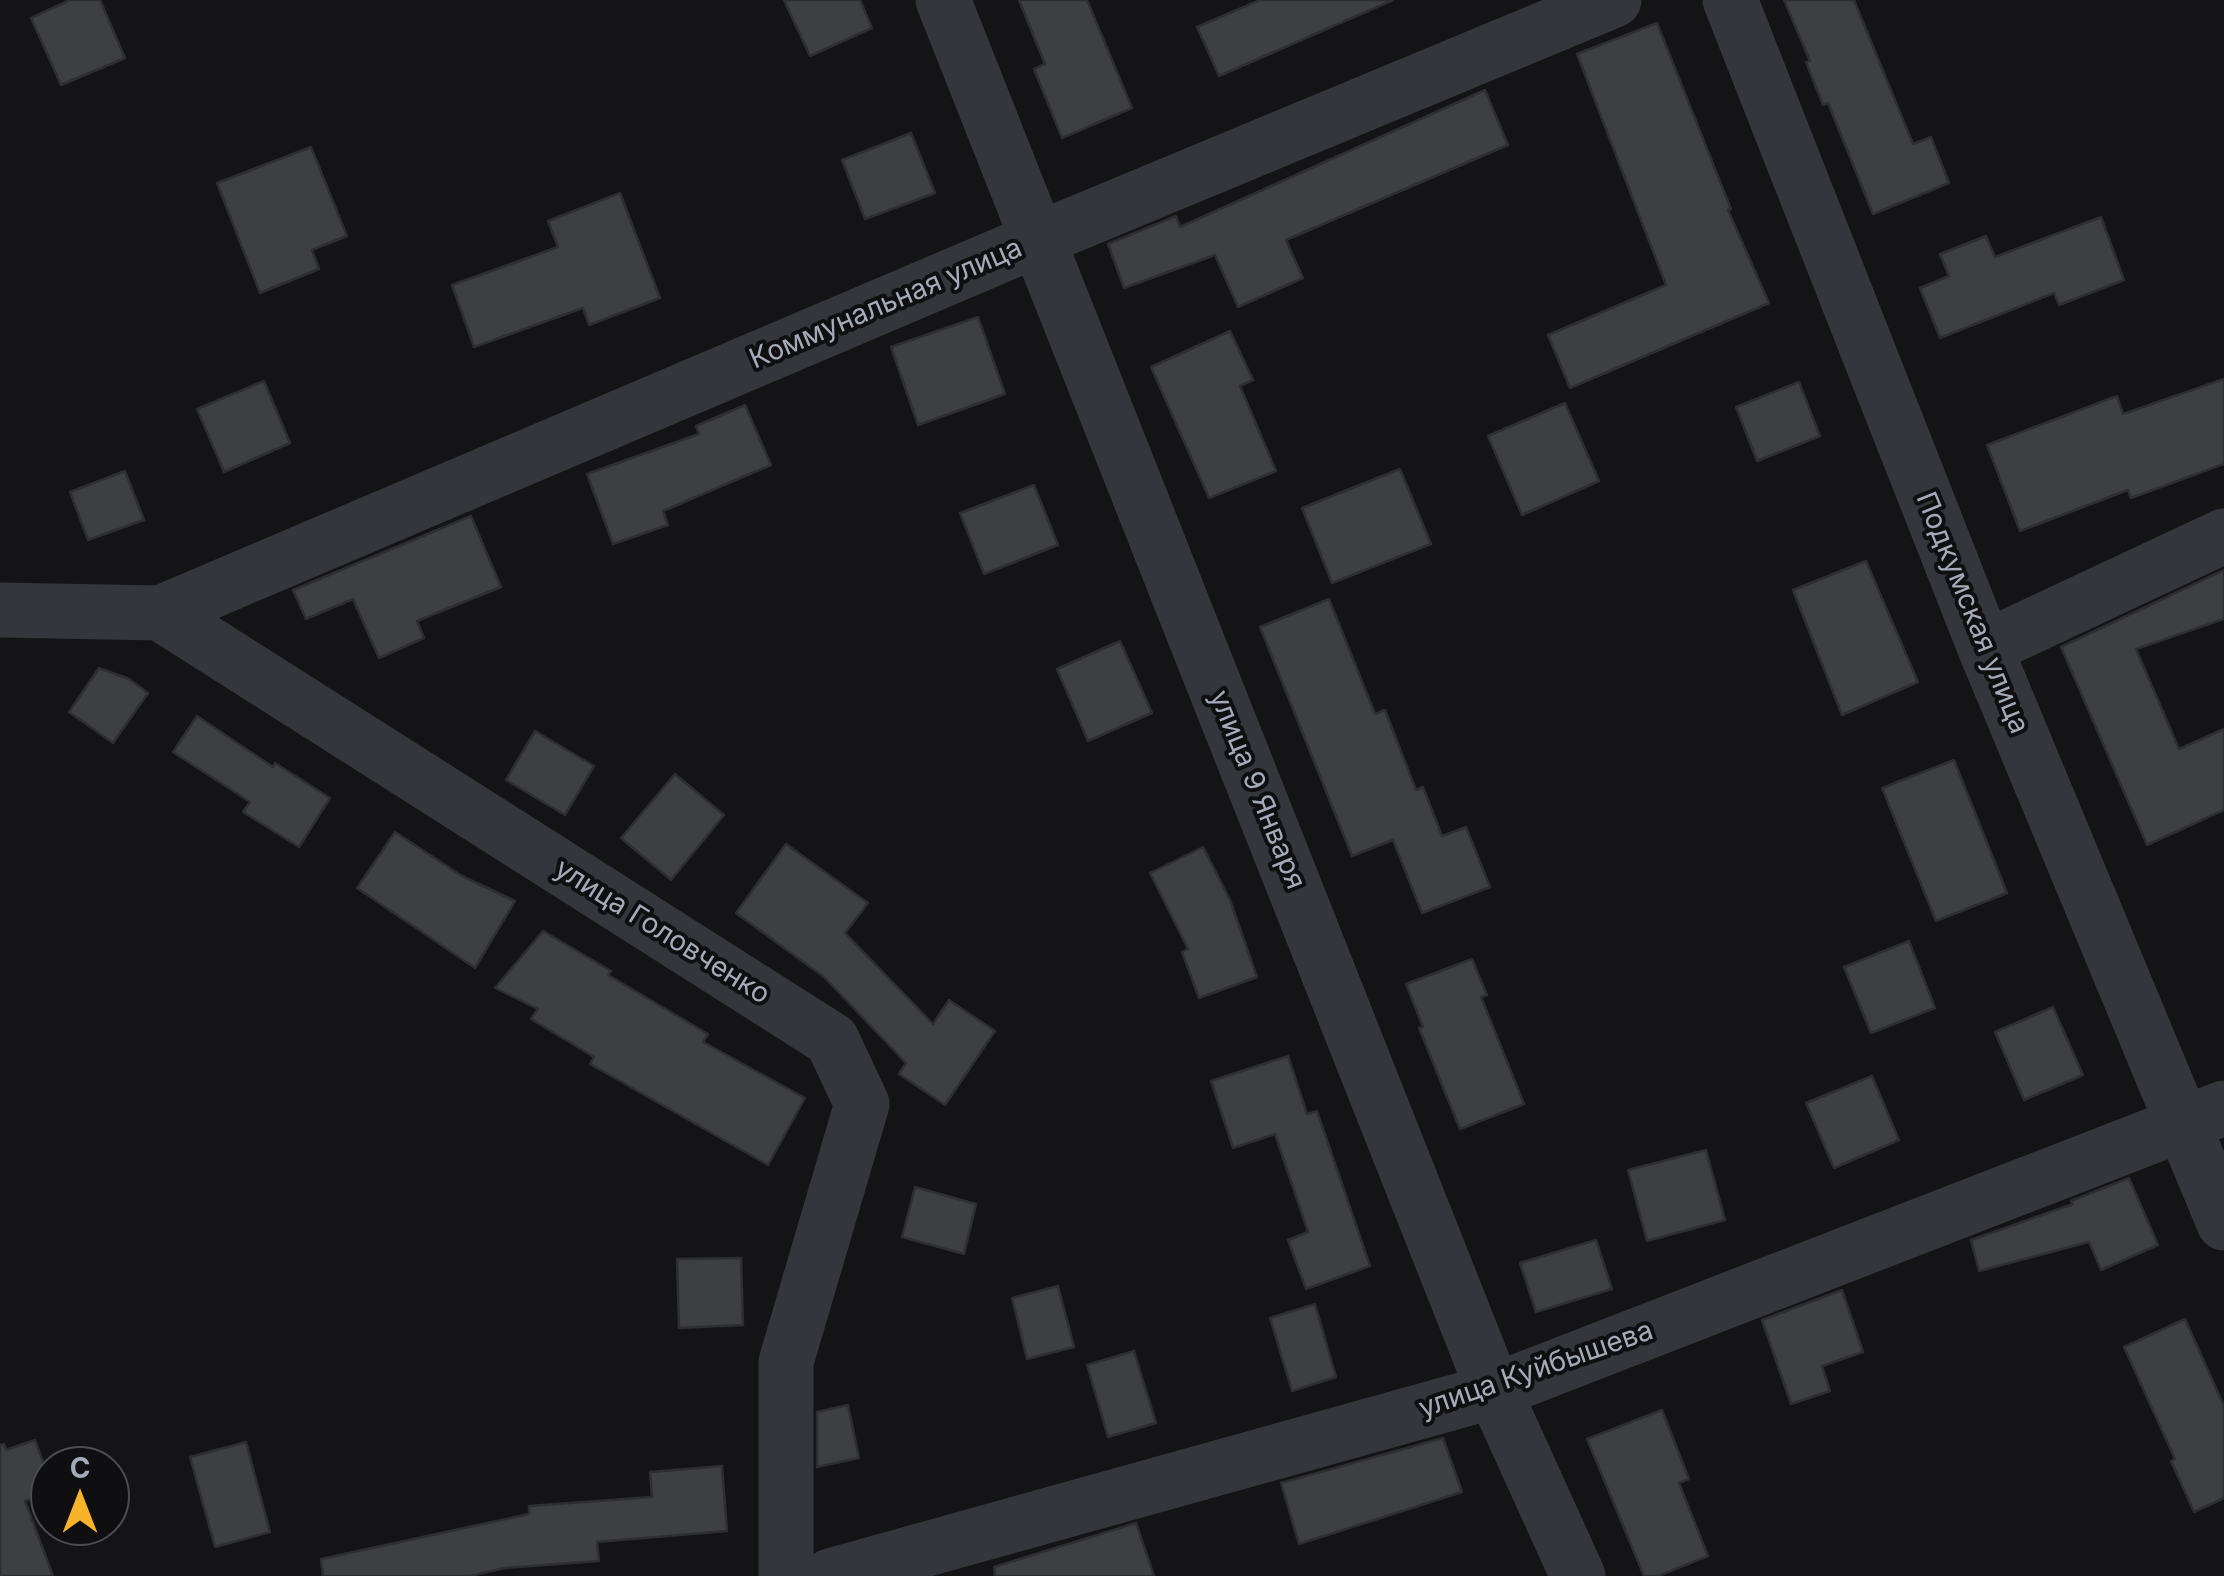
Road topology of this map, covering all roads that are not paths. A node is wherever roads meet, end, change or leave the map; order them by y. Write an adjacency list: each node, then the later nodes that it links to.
1 (943, 0): 4 (street, улица 9 Января)
2 (1614, 0): 4 (street, Коммунальная улица)
3 (1730, 0): 8 (street, Подкумская улица)
4 (1040, 239): 7 (street, Коммунальная улица); 11 (street, улица 9 Января)
5 (2224, 536): 8 (street)
6 (0, 610): 7 (street)
7 (160, 613): 12 (street, улица Головченко)
8 (1985, 648): 9 (street, Подкумская улица)
9 (2203, 1116): 10 (street, Подкумская улица); 11 (street, улица Куйбышева)
10 (2224, 1222)
11 (1494, 1391): 13 (street, улица Куйбышева); 14 (street, улица 9 Января)
12 (786, 1576)
13 (830, 1576)
14 (1578, 1576)

